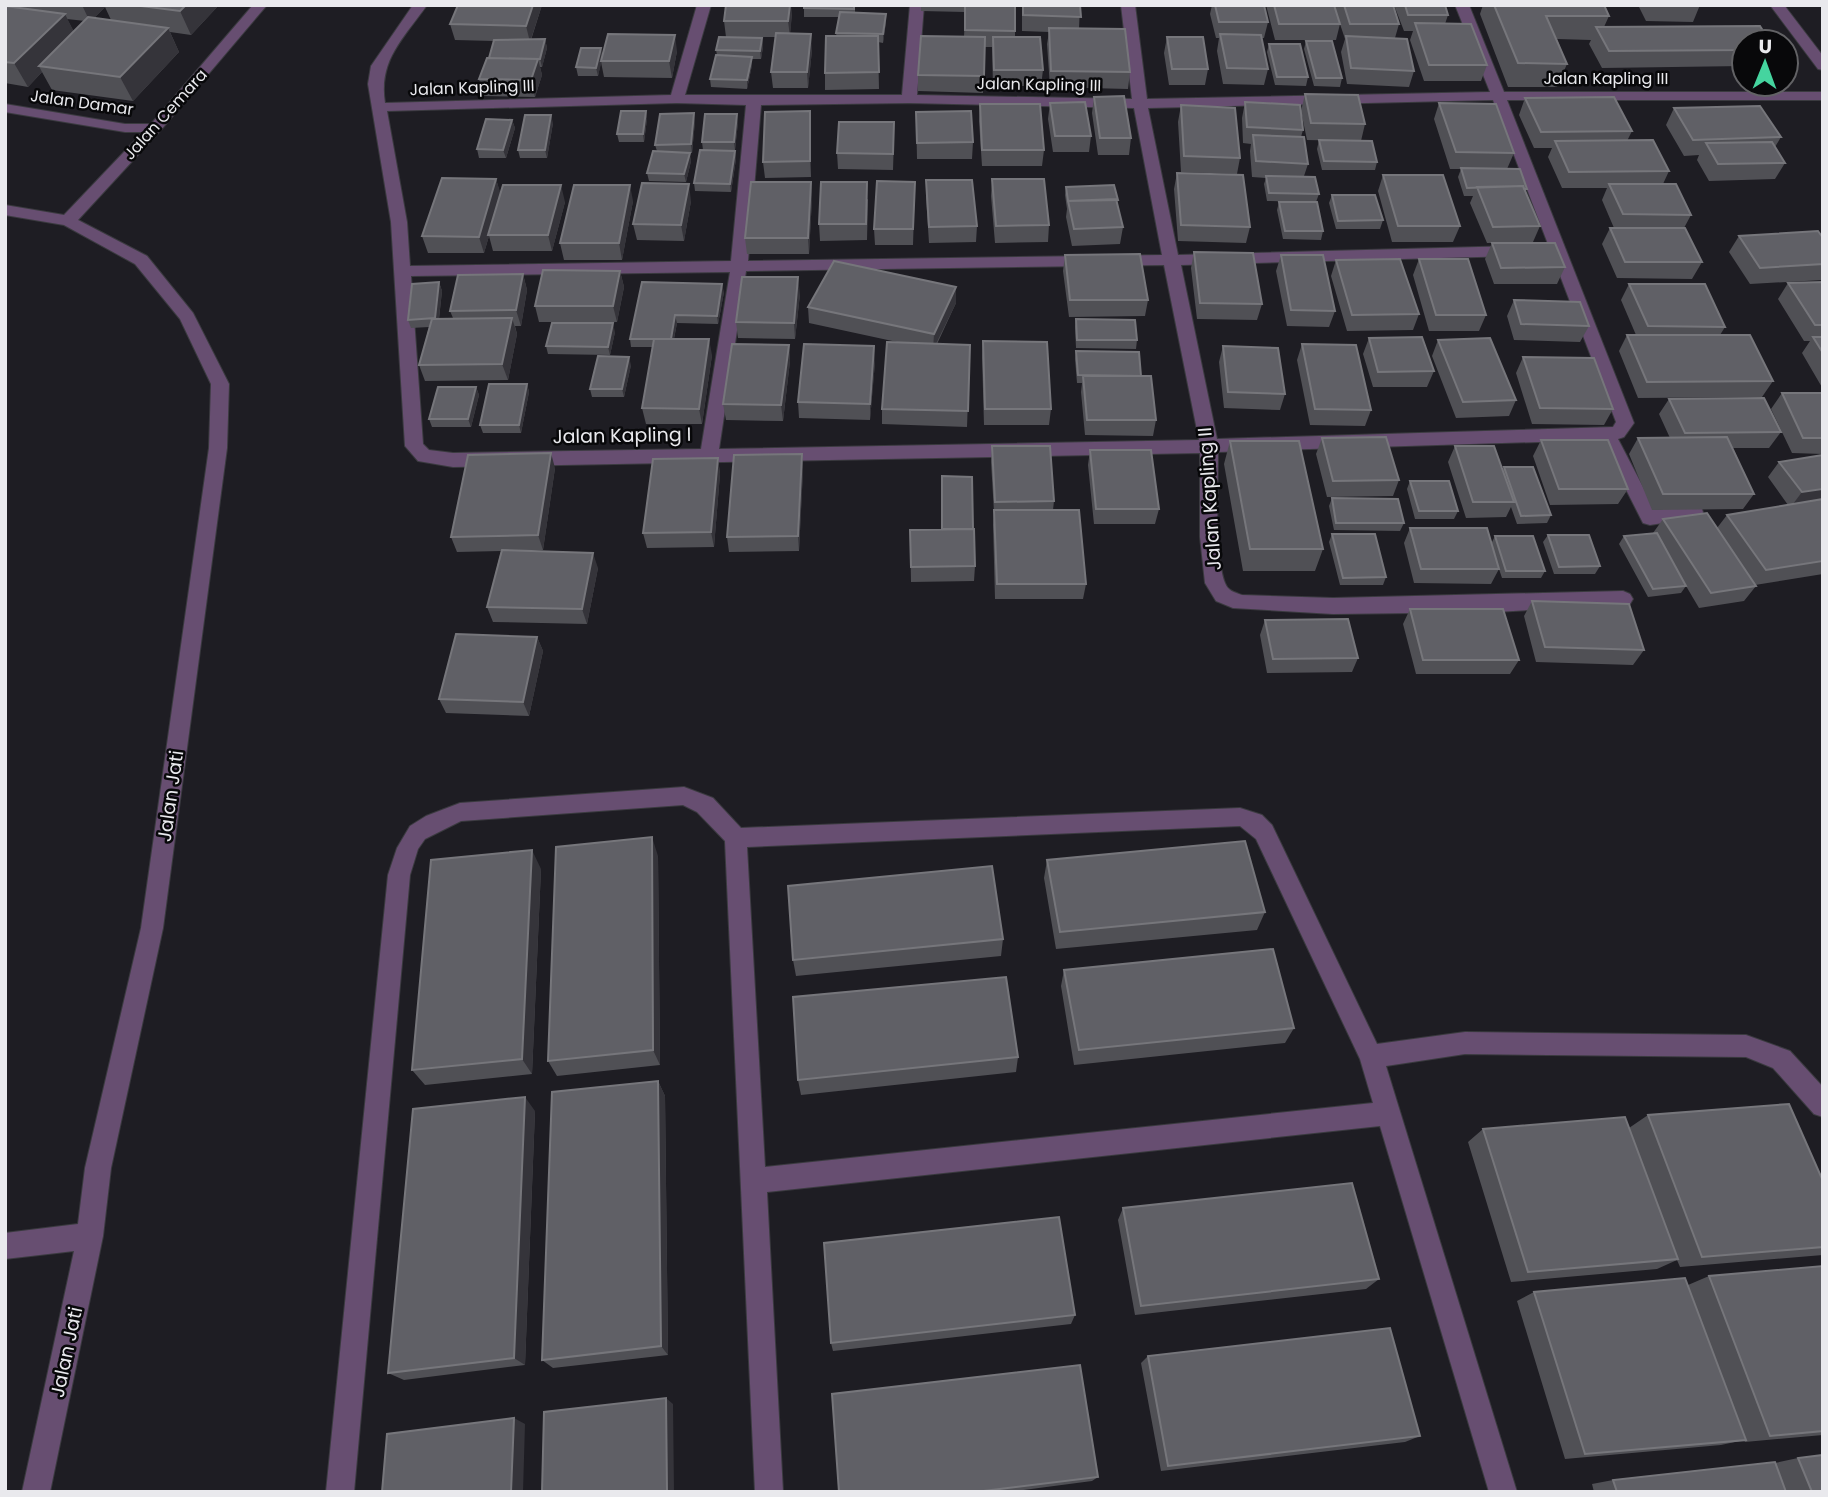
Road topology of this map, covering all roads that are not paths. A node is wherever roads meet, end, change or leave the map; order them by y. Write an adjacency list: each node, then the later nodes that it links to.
1 (260, 5): 17 (street, Jalan Cemara)
2 (420, 5): 15 (street, Jalan Kapling I)
3 (704, 5): 11 (street)
4 (917, 5): 12 (street)
5 (1128, 5): 14 (street, Jalan Kapling II)
6 (1462, 5): 9 (street)
7 (1777, 5): 8 (street)
8 (1823, 66)
9 (1497, 96): 10 (street, Jalan Kapling III); 14 (street, Jalan Kapling III); 20 (street)
10 (1823, 96)
11 (677, 99): 13 (street, Jalan Kapling III); 15 (street, Jalan Kapling III)
12 (909, 99): 13 (street, Jalan Kapling III); 14 (street, Jalan Kapling III)
13 (754, 101): 22 (street)
14 (1140, 104): 21 (street, Jalan Kapling II)
15 (381, 107): 23 (street, Jalan Kapling I)
16 (5, 108): 17 (street, Jalan Damar)
17 (155, 128): 19 (street, Jalan Cemara)
18 (5, 210): 19 (street, Jalan Jati)
19 (68, 220): 34 (street, Jalan Jati)
20 (1546, 251): 21 (street); 24 (street)
21 (1172, 260): 22 (street); 25 (street, Jalan Kapling II)
22 (739, 266): 23 (street); 26 (street)
23 (402, 271): 26 (street, Jalan Kapling I)
24 (1607, 435): 25 (street, Jalan Kapling I); 27 (street)
25 (1209, 446): 26 (street, Jalan Kapling I); 28 (street, Jalan Kapling II)
26 (709, 455)
27 (1694, 512)
28 (1623, 598)
29 (736, 838): 30 (street); 33 (street); 37 (street)
30 (1371, 1057): 31 (street); 32 (street)
31 (1823, 1105)
32 (1388, 1113): 33 (street); 39 (street)
33 (753, 1181): 38 (street)
34 (90, 1236): 35 (street); 36 (street, Jalan Jati)
35 (5, 1247)
36 (36, 1492)
37 (340, 1492)
38 (769, 1492)
39 (1503, 1492)

